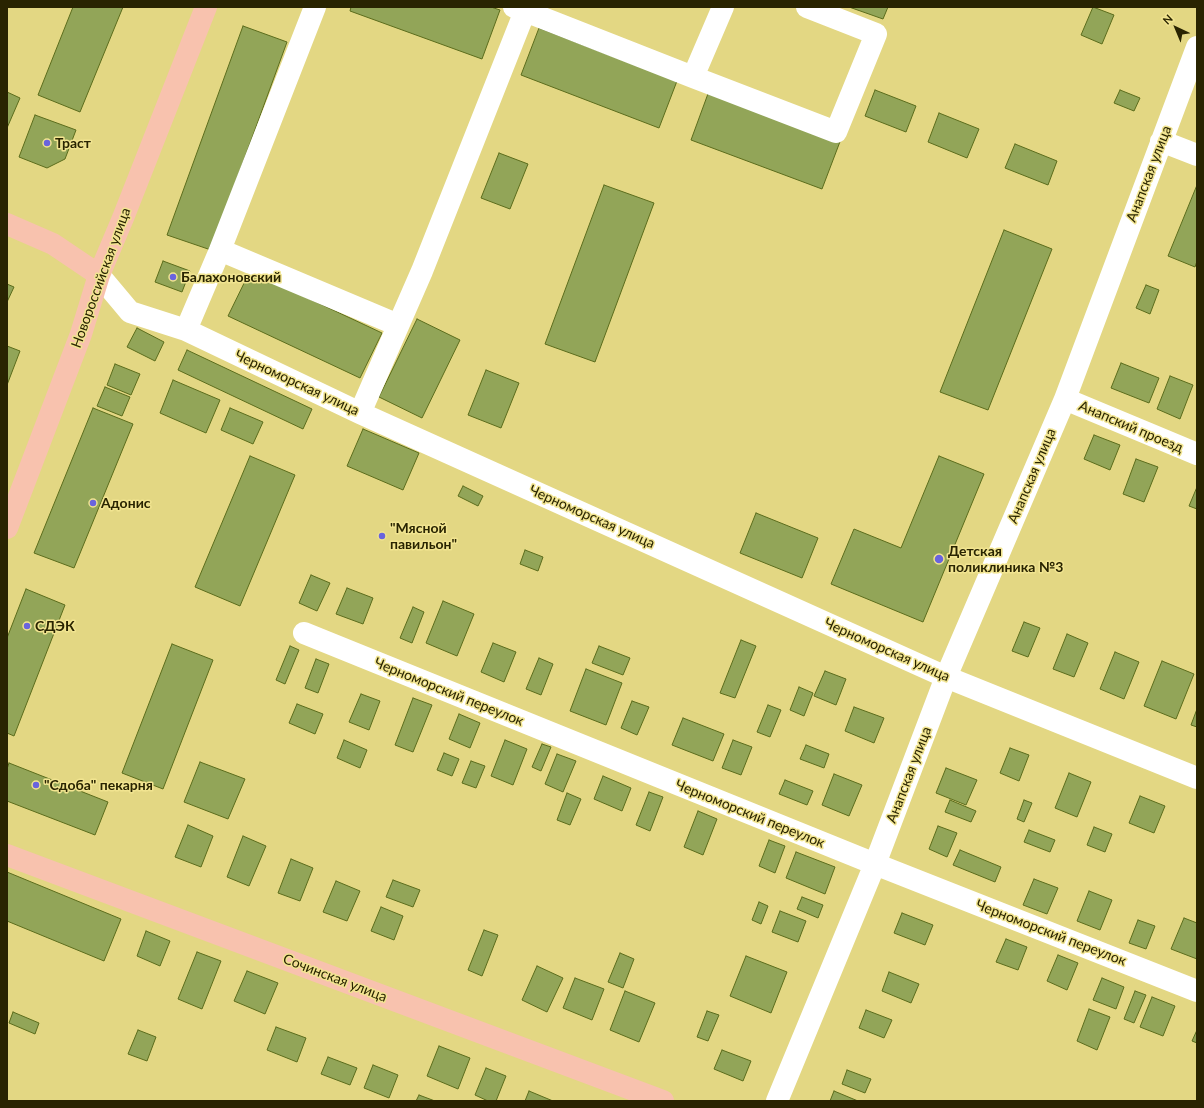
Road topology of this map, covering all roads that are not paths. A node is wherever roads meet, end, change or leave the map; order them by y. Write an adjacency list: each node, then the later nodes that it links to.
1 (206, 7): 12 (main road, Новороссийская улица)
2 (315, 7): 11 (street)
3 (723, 7): 7 (street)
4 (807, 7): 7 (street)
5 (522, 8): 7 (street); 13 (street)
6 (1197, 47): 8 (street, Анапская улица)
7 (693, 77)
8 (1161, 142): 9 (street); 15 (street, Анапская улица)
9 (1197, 155)
10 (7, 224): 12 (main road, Черноморская улица)
11 (220, 250): 13 (street); 14 (street)
12 (99, 275): 14 (street, Черноморская улица); 18 (main road, Новороссийская улица)
13 (398, 325): 16 (street)
14 (186, 330): 16 (street, Черноморская улица)
15 (1065, 399): 17 (street, Анапский проезд); 20 (street, Анапская улица)
16 (360, 413): 20 (street, Черноморская улица)
17 (1197, 454)
18 (7, 528)
19 (304, 633): 23 (street, Черноморский переулок)
20 (946, 677): 21 (street, Черноморская улица); 23 (street, Анапская улица)
21 (1197, 778)
22 (7, 855): 25 (main road, Сочинская улица)
23 (875, 864): 24 (street, Черноморский переулок); 26 (street, Анапская улица)
24 (1197, 991)
25 (662, 1101)
26 (777, 1101)

